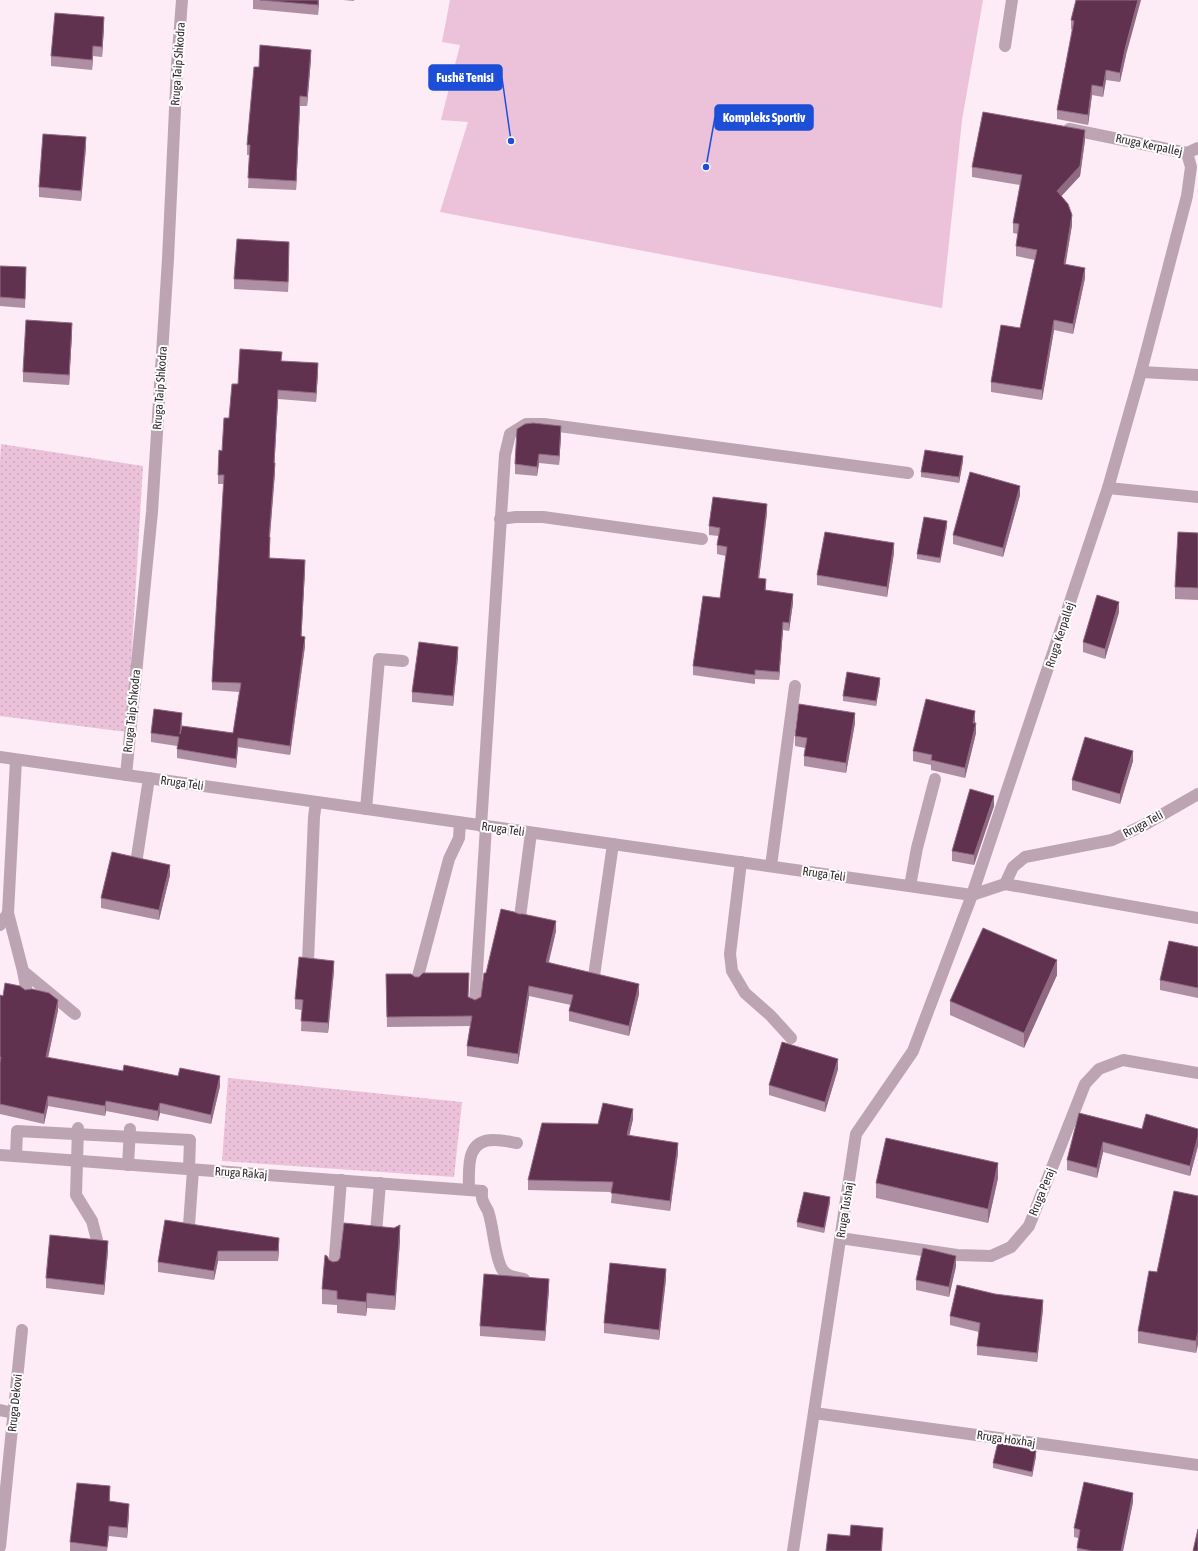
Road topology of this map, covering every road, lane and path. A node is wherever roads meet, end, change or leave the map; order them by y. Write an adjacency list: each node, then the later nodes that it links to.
1 (182, 0): 17 (street, Rruga Taip Shkodra)
2 (1012, 0): 3 (street)
3 (1005, 46)
4 (1060, 127): 5 (street, Rruga Kerpallej)
5 (1193, 151): 6 (street, Rruga Kerpallej)
6 (1141, 372): 7 (street); 9 (street, Rruga Kerpallej)
7 (1198, 375)
8 (908, 473): 11 (street)
9 (1108, 488): 10 (street); 32 (street, Rruga Kerpallej)
10 (1198, 497)
11 (500, 519): 12 (street); 24 (street)
12 (702, 539)
13 (403, 661): 22 (street)
14 (795, 686): 29 (street)
15 (0, 757): 16 (street, Rruga Teli)
16 (16, 760): 17 (street, Rruga Teli); 33 (street)
17 (126, 775): 18 (street, Rruga Teli)
18 (149, 778): 21 (street, Rruga Teli); 27 (street)
19 (935, 779): 31 (street)
20 (1198, 794): 30 (street, Rruga Teli)
21 (316, 802): 22 (street, Rruga Teli); 37 (street)
22 (366, 809): 23 (street, Rruga Teli)
23 (460, 823): 24 (street, Rruga Teli); 40 (street)
24 (483, 826): 25 (street, Rruga Teli); 42 (street)
25 (531, 833): 26 (street, Rruga Teli); 34 (street)
26 (613, 844): 28 (street, Rruga Teli); 39 (street)
27 (137, 857)
28 (741, 862): 29 (street, Rruga Teli); 44 (street)
29 (772, 866): 31 (street, Rruga Teli)
30 (1005, 884): 32 (street, Rruga Teli); 35 (street, Rruga Teli)
31 (910, 886): 32 (street, Rruga Teli)
32 (972, 895): 59 (street, Rruga Tushaj)
33 (8, 913): 36 (street); 38 (street)
34 (520, 917)
35 (1198, 918)
36 (0, 925)
37 (308, 962)
38 (23, 971): 41 (street); 43 (street)
39 (594, 976)
40 (417, 980)
41 (27, 993)
42 (475, 1003)
43 (75, 1014)
44 (791, 1038)
45 (1198, 1073): 59 (street, Rruga Peraj)
46 (78, 1131): 47 (street); 50 (street); 51 (street)
47 (130, 1133): 52 (street); 53 (street)
48 (518, 1143): 56 (street)
49 (0, 1155): 50 (street, Rruga Rakaj)
50 (16, 1156): 51 (street, Rruga Rakaj)
51 (76, 1161): 52 (street, Rruga Rakaj); 60 (street)
52 (128, 1164): 53 (street, Rruga Rakaj)
53 (191, 1169): 54 (street, Rruga Rakaj); 57 (street)
54 (341, 1180): 55 (street, Rruga Rakaj); 61 (street)
55 (380, 1183): 56 (street, Rruga Rakaj); 58 (street)
56 (469, 1190): 62 (street, Rruga Rakaj)
57 (189, 1225)
58 (388, 1234)
59 (840, 1238): 66 (street, Rruga Tushaj)
60 (97, 1240)
61 (334, 1269)
62 (533, 1280)
63 (22, 1330): 65 (street, Rruga Dekovi)
64 (0, 1410): 65 (street)
65 (14, 1413): 68 (street, Rruga Dekovi)
66 (814, 1413): 67 (street, Rruga Hoxhaj); 69 (street, Rruga Tushaj)
67 (1198, 1465)
68 (0, 1547)
69 (793, 1551)

